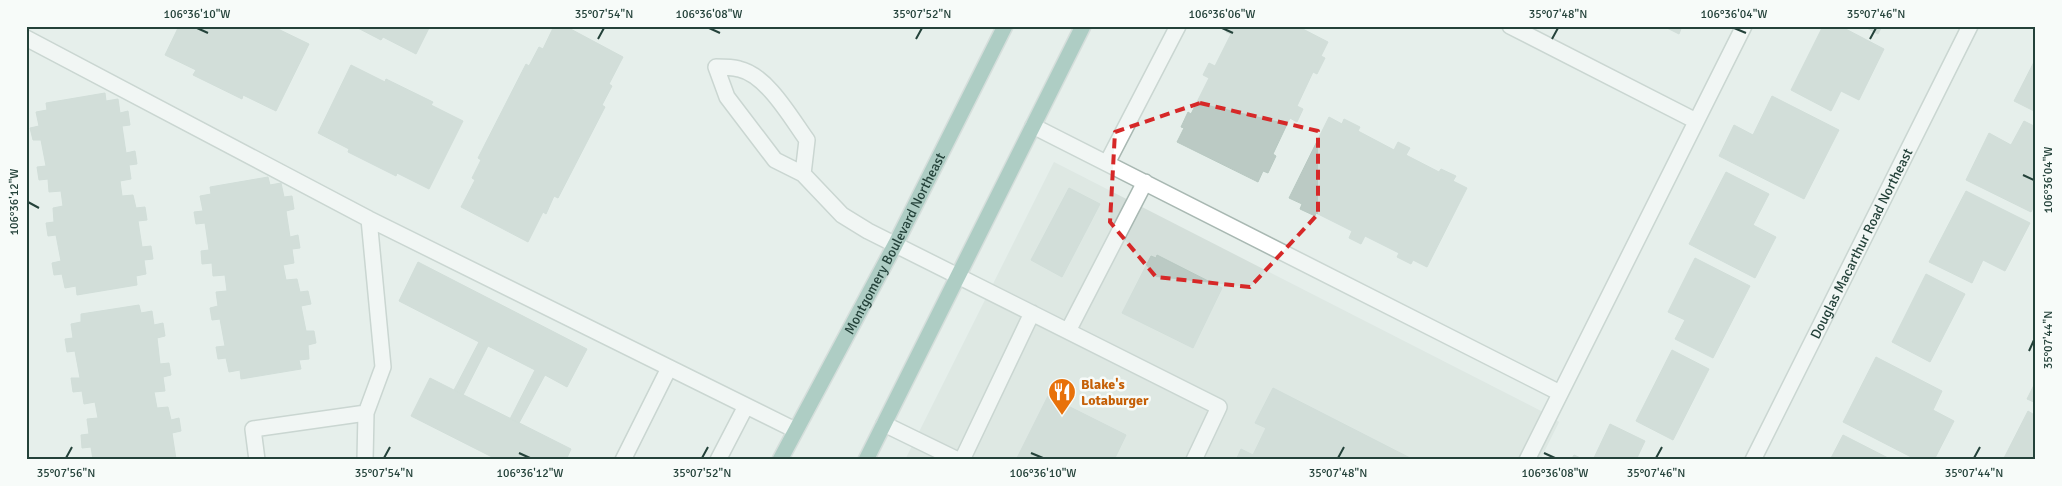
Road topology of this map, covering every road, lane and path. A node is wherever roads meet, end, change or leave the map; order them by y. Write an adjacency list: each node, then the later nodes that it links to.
1 (1005, 26): 14 (main road, Montgomery Boulevard Northeast)
2 (1083, 26): 9 (main road)
3 (1178, 26): 10 (street)
4 (1510, 26): 8 (street)
5 (1744, 26): 8 (street)
6 (1970, 26): 33 (street, Douglas Macarthur Road Northeast)
7 (26, 38): 13 (street)
8 (1696, 121): 19 (street)
9 (1033, 126): 10 (street); 15 (main road)
10 (1107, 163): 12 (street)
11 (803, 174): 11 (street); 14 (street)
12 (1145, 182): 17 (street); 19 (street)
13 (370, 219): 18 (street); 21 (street)
14 (895, 245): 15 (street); 23 (main road, Montgomery Boulevard Northeast)
15 (958, 276): 16 (street); 22 (main road)
16 (1032, 313): 17 (street); 30 (street)
17 (1068, 331): 31 (street)
18 (669, 368): 20 (street); 26 (street)
19 (1560, 393): 32 (street)
20 (746, 406): 23 (street); 27 (street)
21 (366, 413): 24 (street); 25 (street)
22 (884, 424): 29 (main road); 30 (street)
23 (795, 430): 28 (main road, Montgomery Boulevard Northeast)
24 (256, 460)
25 (365, 460)
26 (623, 460)
27 (718, 460)
28 (780, 460)
29 (866, 460)
30 (960, 460)
31 (1194, 460)
32 (1527, 460)
33 (1753, 460)

